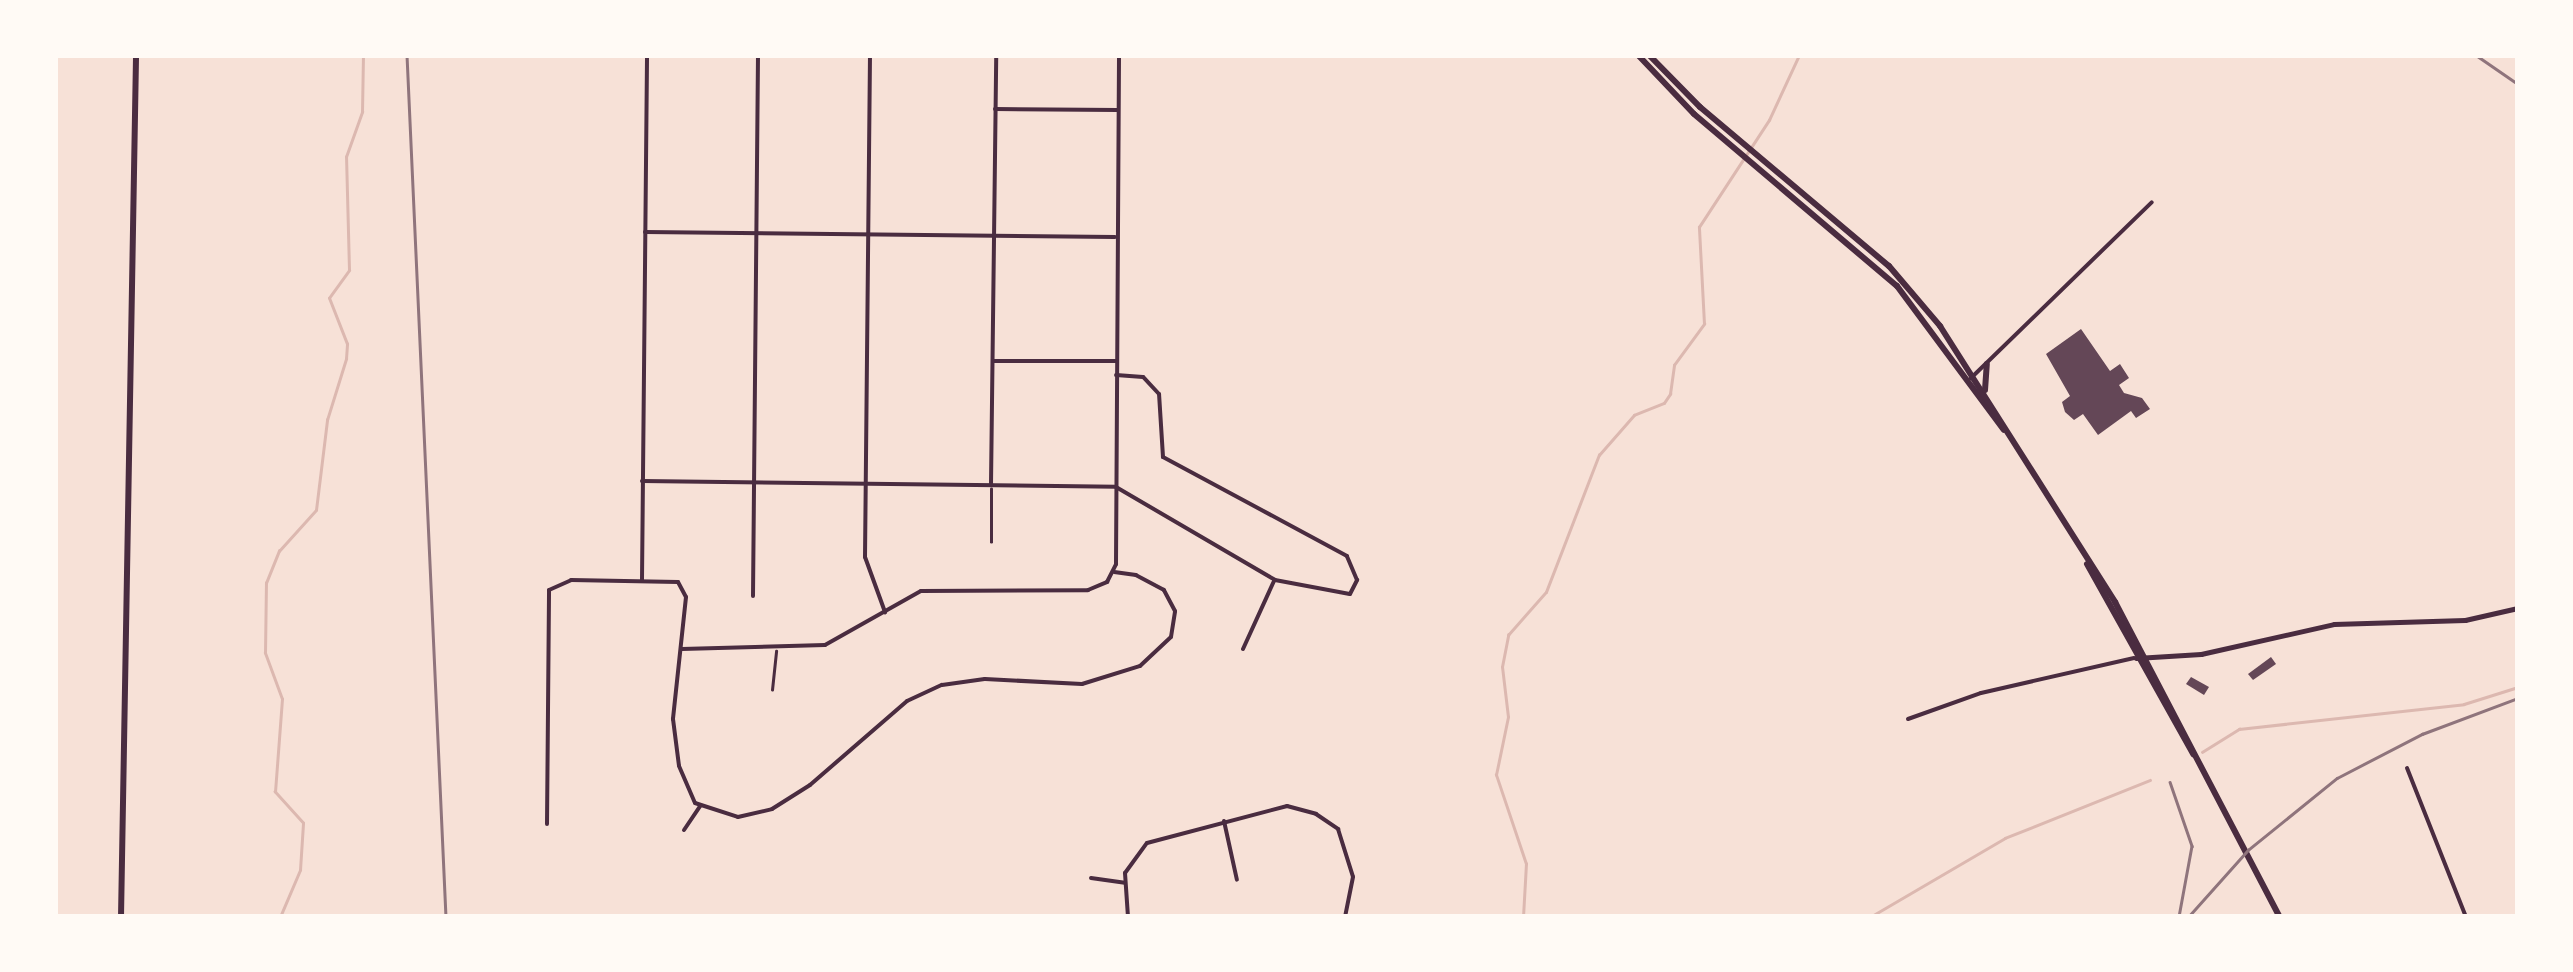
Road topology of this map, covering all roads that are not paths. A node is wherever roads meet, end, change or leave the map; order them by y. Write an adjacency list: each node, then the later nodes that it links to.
1 (136, 55): 54 (main road)
2 (647, 55): 13 (street)
3 (758, 55): 14 (street)
4 (870, 55): 15 (street)
5 (996, 55): 9 (street)
6 (1119, 55): 10 (street)
7 (1638, 55): 11 (main road)
8 (1649, 55): 11 (main road)
9 (995, 109): 10 (street); 16 (street)
10 (1118, 110): 17 (street)
11 (1697, 111): 22 (main road)
12 (2152, 202): 20 (street)
13 (645, 232): 14 (street); 25 (street)
14 (754, 232): 15 (street); 26 (street)
15 (868, 234): 16 (street); 27 (street)
16 (994, 236): 17 (street); 18 (street)
17 (1117, 238): 19 (street)
18 (993, 361): 19 (street); 28 (street)
19 (1116, 361): 21 (street)
20 (1987, 364): 22 (street); 23 (main road)
21 (1116, 375): 29 (street); 34 (street)
22 (1971, 378): 23 (main road); 24 (main road)
23 (1985, 392): 24 (main road)
24 (2018, 447): 31 (main road)
25 (642, 481): 26 (street); 33 (street)
26 (754, 481): 27 (street); 35 (street)
27 (865, 484): 28 (street); 37 (street)
28 (991, 484): 29 (street); 30 (lane)
29 (1116, 487): 32 (street); 34 (street)
30 (990, 542)
31 (2081, 550): 41 (main road); 42 (main road)
32 (1114, 572): 37 (street); 47 (street)
33 (642, 580): 38 (street); 49 (street)
34 (1274, 580): 39 (street)
35 (753, 596)
36 (2518, 608): 42 (street)
37 (884, 612): 40 (street)
38 (681, 649): 40 (street); 47 (street)
39 (1244, 649)
40 (776, 651): 43 (lane)
41 (2136, 658): 42 (street); 44 (street); 45 (main road)
42 (2146, 658): 45 (main road)
43 (772, 690)
44 (1908, 718)
45 (2200, 763): 57 (main road)
46 (2406, 768): 58 (street)
47 (701, 805): 50 (street)
48 (1224, 821): 52 (street); 53 (street); 56 (street)
49 (547, 824)
50 (684, 830)
51 (1091, 878): 53 (street)
52 (1236, 880)
53 (1124, 883): 55 (street)
54 (121, 917)
55 (1128, 917)
56 (1346, 917)
57 (2280, 917)
58 (2466, 917)

